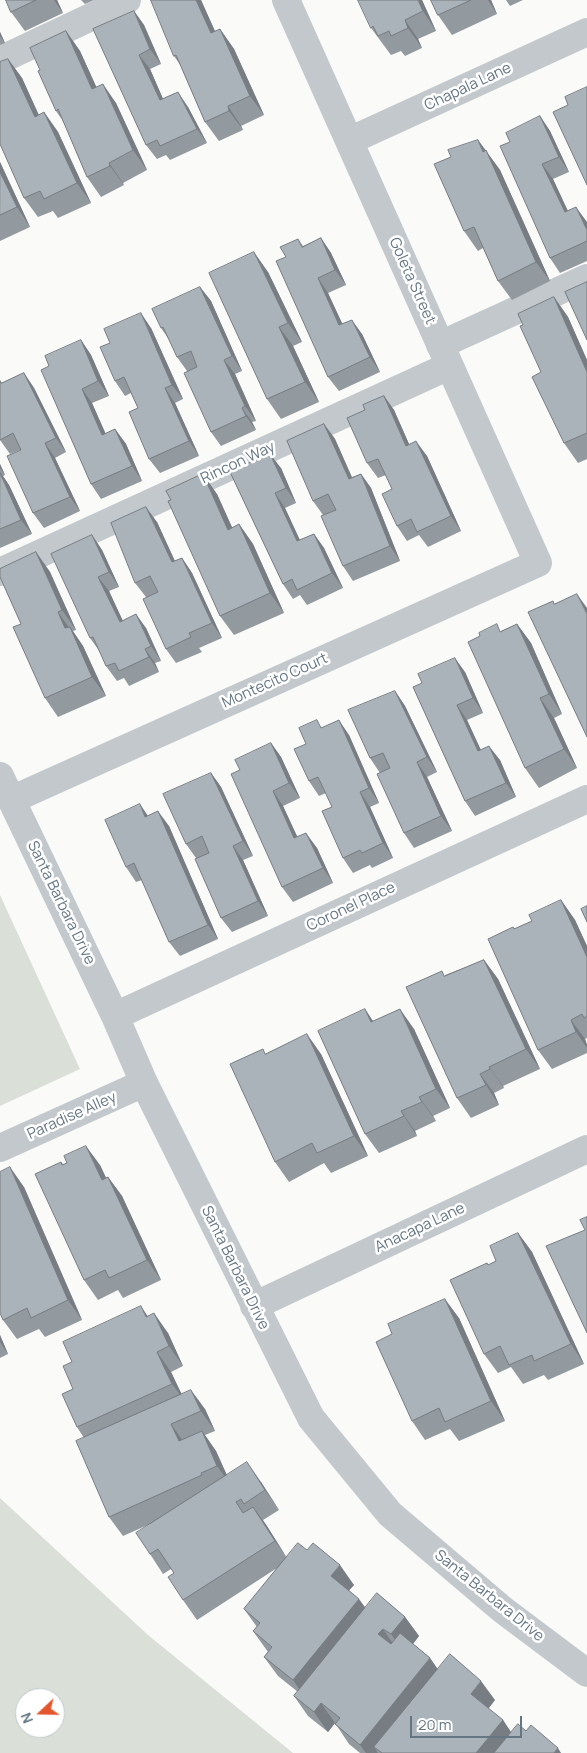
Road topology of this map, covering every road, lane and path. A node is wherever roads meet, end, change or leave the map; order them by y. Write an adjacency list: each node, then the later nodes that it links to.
1 (127, 0): 4 (street)
2 (286, 0): 5 (street, Goleta Street)
3 (587, 32): 5 (street, Chapala Lane)
4 (0, 60)
5 (349, 141): 7 (street, Goleta Street)
6 (587, 278): 7 (street, Rincon Way)
7 (445, 355): 8 (street, Goleta Street); 9 (street, Rincon Way)
8 (538, 563): 10 (street, Montecito Court)
9 (0, 572)
10 (6, 788): 12 (street, Santa Barbara Drive)
11 (587, 799): 12 (street, Coronel Place)
12 (115, 1016): 13 (street, Santa Barbara Drive)
13 (144, 1083): 14 (street, Paradise Alley); 16 (street, Santa Barbara Drive)
14 (0, 1148)
15 (587, 1149): 16 (street, Anacapa Lane)
16 (254, 1306): 17 (street, Santa Barbara Drive)
17 (587, 1674)

